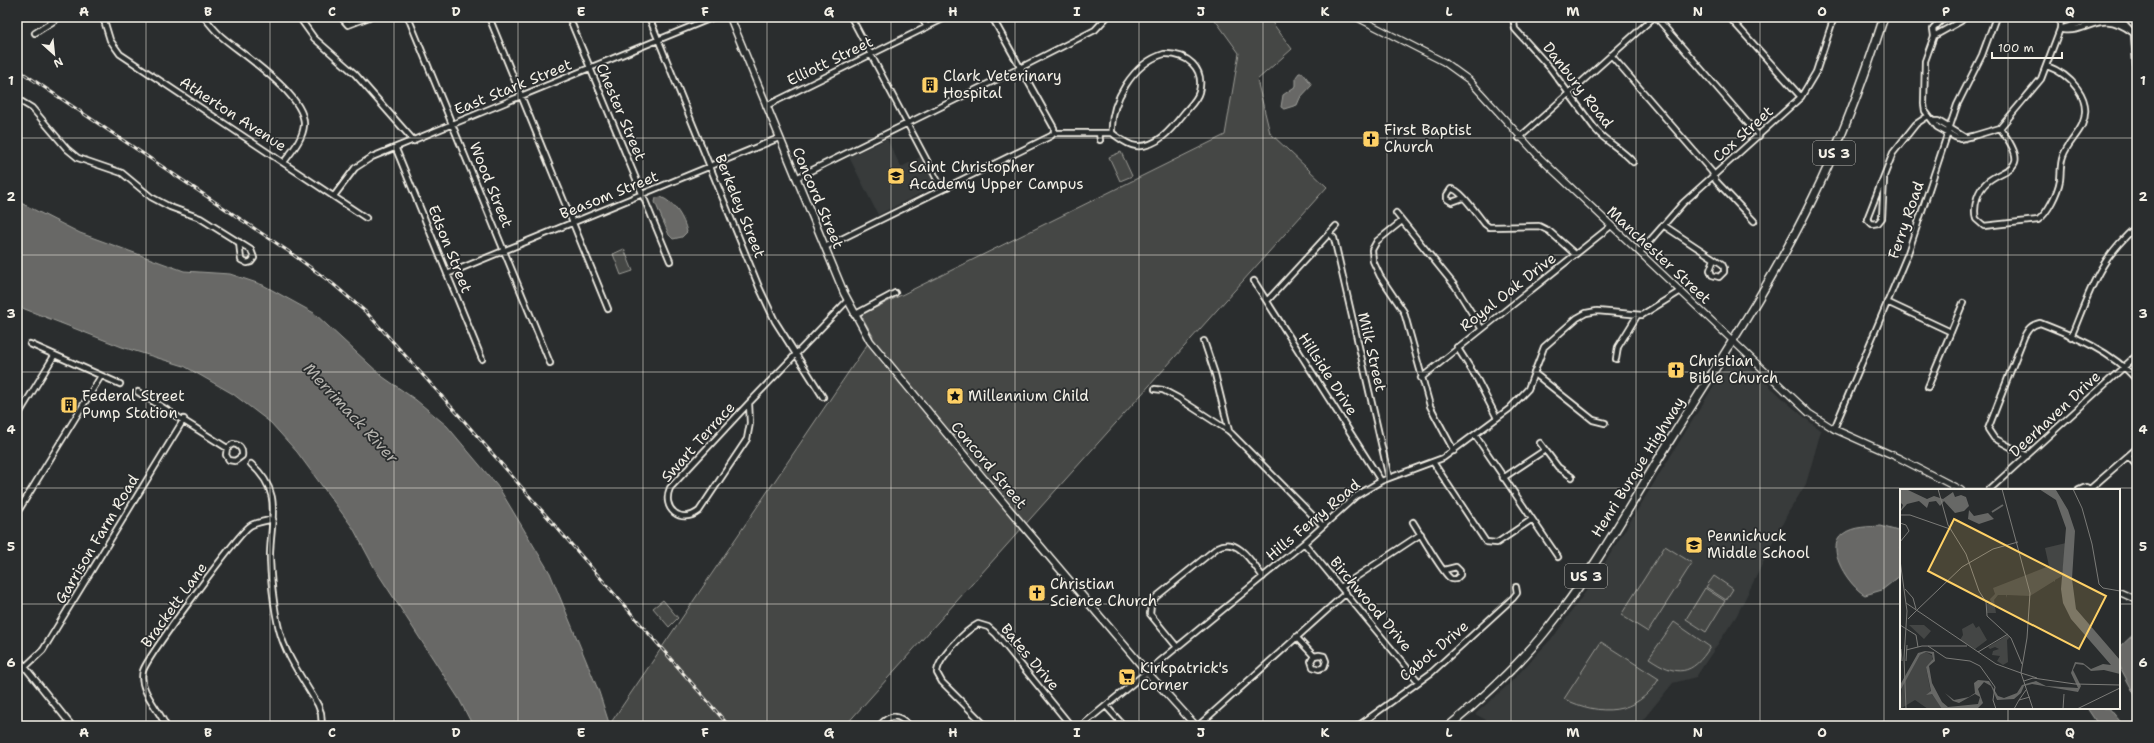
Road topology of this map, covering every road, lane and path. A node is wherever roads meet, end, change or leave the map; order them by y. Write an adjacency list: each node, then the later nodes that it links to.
1 (60, 17): 31 (street)
2 (103, 17): 63 (street, Atherton Avenue)
3 (204, 17): 63 (street)
4 (299, 17): 61 (street)
5 (341, 17): 6 (street)
6 (369, 17)
7 (408, 17): 49 (street, Wood Street)
8 (489, 17): 42 (street)
9 (569, 17): 39 (street, Chester Street)
10 (649, 17): 34 (street, Berkeley Street)
11 (714, 17): 34 (street, East Stark Street)
12 (730, 17): 45 (main road, Concord Street)
13 (850, 17): 35 (street)
14 (921, 17): 29 (street)
15 (947, 17): 29 (street, Elliott Street)
16 (992, 17): 38 (street)
17 (1107, 17): 38 (street)
18 (1356, 17): 58 (street, Manchester Street)
19 (1513, 17): 41 (street, Danbury Road)
20 (1655, 17): 36 (street); 56 (street)
21 (1729, 17): 43 (street)
22 (1825, 17): 28 (street)
23 (1884, 17): 104 (main road, Henri Burque Highway / US 3)
24 (1945, 17): 33 (street)
25 (1964, 17): 33 (street)
26 (1996, 17): 50 (street, Ferry Road)
27 (2061, 17): 30 (street)
28 (1833, 18): 43 (street, Cox Street)
29 (927, 27): 35 (street, Elliott Street)
30 (2060, 29): 32 (street); 37 (street)
31 (35, 33)
32 (2136, 34): 40 (street)
33 (1934, 36): 46 (street)
34 (659, 40): 39 (street, East Stark Street); 65 (street, Berkeley Street)
35 (871, 55): 45 (street, Elliott Street); 48 (street)
36 (1611, 55): 41 (street); 66 (street)
37 (2047, 66): 51 (street); 51 (street)
38 (1020, 68): 48 (street); 52 (street)
39 (590, 69): 42 (street, East Stark Street); 70 (street, Chester Street)
40 (2137, 80)
41 (1568, 94): 58 (street); 64 (street, Danbury Road)
42 (521, 97): 49 (street, East Stark Street); 77 (street)
43 (1801, 97): 56 (street, Cox Street)
44 (17, 99): 83 (street)
45 (766, 106): 57 (main road, Concord Street)
46 (1928, 116): 47 (street); 68 (street)
47 (1933, 121): 50 (street); 55 (street)
48 (907, 122): 67 (street); 69 (street)
49 (453, 125): 61 (street, East Stark Street); 85 (street, Wood Street)
50 (1950, 128): 55 (street, Ferry Road); 59 (street)
51 (2000, 128): 59 (street)
52 (1054, 133): 53 (street); 69 (street)
53 (1099, 133): 54 (street); 60 (street)
54 (1112, 133): 54 (street)
55 (1948, 135): 59 (street); 96 (street, Ferry Road)
56 (1759, 136): 66 (street, Cox Street)
57 (780, 138): 65 (street, Beasom Street); 67 (main road, Concord Street)
58 (1519, 138): 80 (street, Manchester Street)
59 (1966, 138)
60 (1100, 140)
61 (414, 141): 62 (street, East Stark Street)
62 (396, 148): 71 (street, East Stark Street); 90 (street, Edson Street)
63 (284, 162): 71 (street, Atherton Avenue)
64 (1633, 162)
65 (711, 166): 70 (street, Beasom Street); 108 (street, Berkeley Street)
66 (1714, 176): 76 (street); 78 (street, Cox Street)
67 (796, 178): 84 (main road, Concord Street)
68 (1884, 179): 68 (street)
69 (942, 189): 84 (street)
70 (642, 194): 77 (street, Beasom Street); 89 (street, Chester Street)
71 (334, 196): 74 (street, Atherton Avenue)
72 (1464, 198): 87 (street)
73 (1396, 213): 75 (street)
74 (366, 218)
75 (1402, 221): 101 (street); 117 (street)
76 (1754, 221)
77 (574, 222): 85 (street, Beasom Street); 98 (street)
78 (1663, 225): 86 (street, Cox Street); 88 (street)
79 (1336, 226): 82 (street)
80 (1611, 226): 86 (street, Manchester Street); 87 (street, Royal Oak Drive)
81 (2137, 226): 103 (street)
82 (1329, 233): 95 (street); 143 (street, Milk Street)
83 (239, 242): 83 (street)
84 (825, 247): 94 (main road, Concord Street)
85 (505, 251): 90 (street, Beasom Street); 113 (street, Wood Street)
86 (1640, 252): 92 (street, Manchester Street)
87 (1575, 254): 101 (street, Royal Oak Drive)
88 (1714, 259)
89 (670, 261)
90 (447, 274): 111 (street, Edson Street)
91 (1254, 281): 95 (street, Hillside Drive)
92 (1679, 292): 100 (street); 104 (street, Manchester Street)
93 (896, 293): 99 (street)
94 (847, 301): 99 (main road, Concord Street); 108 (street, Swart Terrace)
95 (1267, 301): 145 (street, Hillside Drive)
96 (1887, 302): 102 (street); 129 (street, Ferry Road)
97 (1963, 303): 102 (street)
98 (608, 309)
99 (854, 315): 169 (main road, Concord Street)
100 (1637, 316): 112 (street); 115 (street, Hills Ferry Road)
101 (1481, 328): 107 (street, Royal Oak Drive)
102 (1951, 332): 120 (street)
103 (2071, 337): 114 (street); 137 (street)
104 (1732, 340): 129 (street, Manchester Street); 183 (main road, Henri Burque Highway / US 3)
105 (1204, 341): 130 (street)
106 (30, 344): 110 (street)
107 (1457, 348): 117 (street, Royal Oak Drive); 126 (street)
108 (796, 354): 123 (street, Berkeley Street); 124 (street, Swart Terrace)
109 (2137, 355): 114 (street, Deerhaven Drive)
110 (54, 356): 116 (street); 125 (street)
111 (482, 358)
112 (1616, 359)
113 (550, 362)
114 (2124, 366): 118 (street); 137 (street, Deerhaven Drive)
115 (1534, 373): 126 (street, Hills Ferry Road); 128 (street)
116 (101, 376): 119 (street); 149 (street)
117 (1421, 378): 136 (street)
118 (2137, 380)
119 (120, 384)
120 (1928, 387)
121 (1155, 388): 130 (street)
122 (138, 392): 127 (street)
123 (823, 397)
124 (749, 403): 124 (street, Swart Terrace)
125 (17, 417)
126 (1497, 418): 131 (street, Hills Ferry Road)
127 (184, 419): 133 (street); 168 (street, Garrison Farm Road)
128 (1605, 423)
129 (1834, 429): 146 (street, Manchester Street)
130 (1229, 431): 153 (street)
131 (1475, 435): 136 (street, Hills Ferry Road); 144 (street)
132 (1540, 443): 135 (street)
133 (227, 448)
134 (2137, 448): 138 (street)
135 (1545, 450): 142 (street); 144 (street)
136 (1454, 451): 139 (street, Hills Ferry Road)
137 (2027, 456): 147 (street, Deerhaven Drive)
138 (2128, 456): 141 (street); 148 (street)
139 (1433, 462): 143 (street, Hills Ferry Road); 151 (street)
140 (251, 464): 150 (street)
141 (2137, 466)
142 (1572, 477)
143 (1389, 478): 145 (street, Hills Ferry Road)
144 (1504, 478): 151 (street)
145 (1381, 481): 153 (street, Hills Ferry Road)
146 (1960, 489)
147 (1990, 489)
148 (2091, 489)
149 (17, 513)
150 (273, 519): 173 (street, Brackett Lane); 174 (street)
151 (1532, 520): 156 (street)
152 (1413, 522): 154 (street)
153 (1323, 526): 155 (street, Hills Ferry Road)
154 (1421, 534): 157 (street); 159 (street)
155 (1304, 543): 158 (street, Hills Ferry Road); 159 (street, Birchwood Drive)
156 (1558, 557)
157 (1444, 570)
158 (1263, 577): 165 (street, Hills Ferry Road); 165 (street)
159 (1341, 587): 162 (street, Birchwood Drive)
160 (1516, 587): 170 (street, Cabot Drive)
161 (2120, 592): 163 (street)
162 (1346, 593): 164 (street); 170 (street, Birchwood Drive)
163 (2137, 600)
164 (1296, 638): 166 (street); 181 (street)
165 (1177, 647): 169 (street, Hills Ferry Road)
166 (1314, 656)
167 (17, 657): 168 (street)
168 (25, 667): 172 (street)
169 (1147, 672): 171 (street, Hills Ferry Road); 181 (main road, Concord Street)
170 (1418, 681): 182 (street, Cabot Drive)
171 (1106, 706): 179 (street, Hills Ferry Road); 180 (street)
172 (72, 726)
173 (166, 726)
174 (322, 726)
175 (879, 726): 176 (street)
176 (910, 726)
177 (986, 726): 178 (street, Bates Drive)
178 (1071, 726)
179 (1081, 726)
180 (1124, 726)
181 (1197, 726)
182 (1358, 726)
183 (1449, 726)

